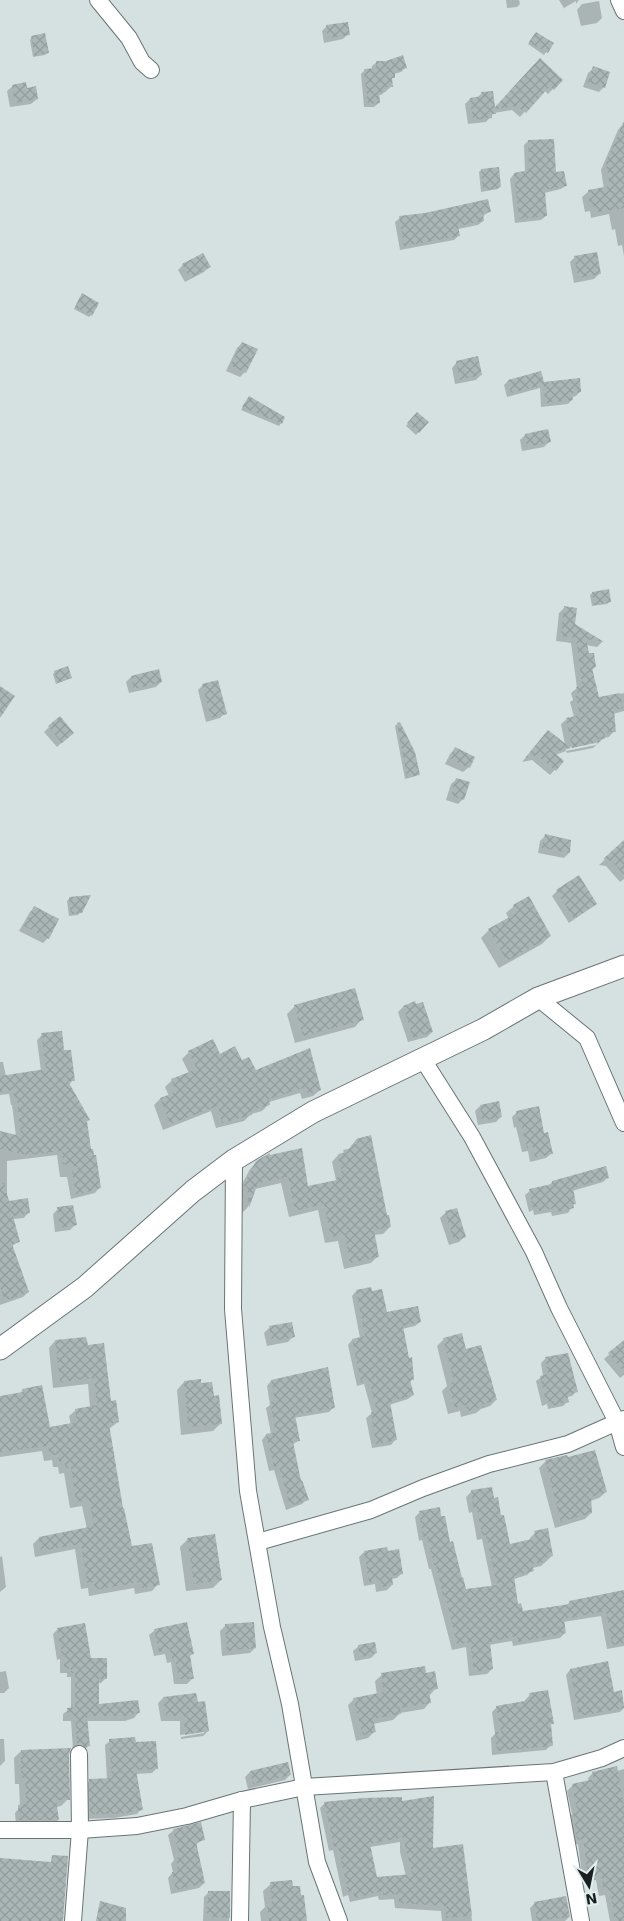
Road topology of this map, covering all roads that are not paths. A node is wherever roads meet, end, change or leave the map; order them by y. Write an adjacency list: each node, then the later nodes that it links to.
1 (98, 0): 4 (street)
2 (619, 0): 3 (street)
3 (624, 11)
4 (150, 70)
5 (624, 966): 6 (street)
6 (538, 998): 7 (street); 8 (street)
7 (422, 1058): 9 (street); 11 (street)
8 (624, 1123)
9 (234, 1160): 10 (street); 13 (street)
10 (0, 1349)
11 (621, 1421): 12 (street); 13 (street)
12 (624, 1447)
13 (258, 1542): 17 (street)
14 (624, 1748): 16 (street)
15 (79, 1754): 20 (street)
16 (554, 1772): 17 (street); 24 (street)
17 (304, 1787): 18 (street); 23 (street)
18 (242, 1800): 20 (street); 22 (street)
19 (0, 1830): 20 (street)
20 (80, 1830): 21 (street)
21 (73, 1921)
22 (240, 1921)
23 (339, 1921)
24 (582, 1921)

